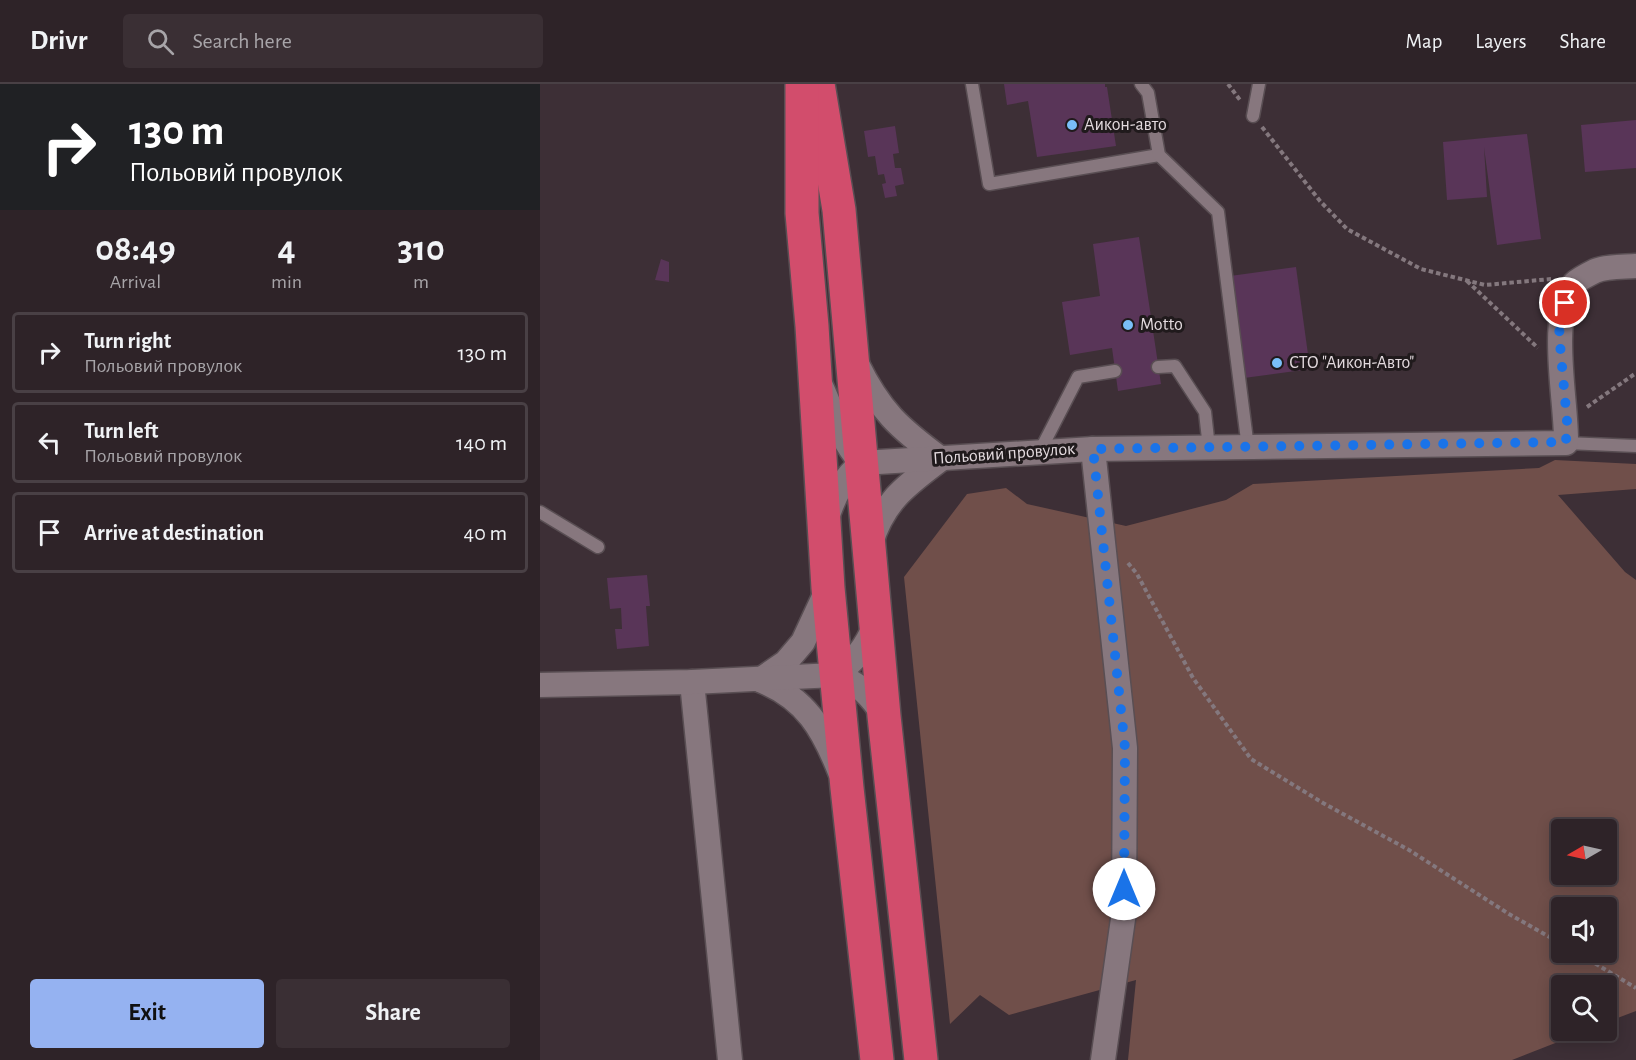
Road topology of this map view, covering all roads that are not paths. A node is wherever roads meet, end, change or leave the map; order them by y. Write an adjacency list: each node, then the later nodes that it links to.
1 (802, 84): 12 (highway)
2 (818, 84): 9 (highway)
3 (972, 84): 7 (lane)
4 (1142, 84): 7 (lane)
5 (1259, 84): 6 (lane)
6 (1253, 116)
7 (1159, 155): 16 (lane)
8 (1636, 266): 13 (street)
9 (852, 354): 19 (street); 20 (highway)
10 (1158, 367): 15 (lane)
11 (1115, 371): 18 (lane)
12 (815, 372): 20 (street); 22 (highway)
13 (1567, 432): 14 (lane); 16 (street, Польовий провулок)
14 (1636, 446)
15 (1209, 448): 16 (street, Польовий провулок); 17 (street, Польовий провулок)
16 (1248, 448)
17 (1093, 449): 18 (street, Польовий провулок); 36 (street)
18 (1040, 452): 19 (street, Польовий провулок)
19 (941, 459): 20 (street, Польовий провулок); 24 (street)
20 (862, 463): 22 (street); 24 (highway)
21 (540, 512): 23 (lane)
22 (824, 528): 25 (highway)
23 (598, 546)
24 (869, 549): 26 (highway)
25 (828, 588): 27 (highway); 28 (street)
26 (876, 625): 27 (street); 31 (highway)
27 (835, 675): 28 (street); 31 (street); 32 (highway)
28 (760, 680): 29 (street); 32 (street)
29 (692, 682): 30 (street); 33 (street)
30 (540, 685)
31 (884, 716): 35 (highway)
32 (847, 788): 34 (highway)
33 (730, 1060)
34 (877, 1060)
35 (921, 1060)
36 (1103, 1060)

